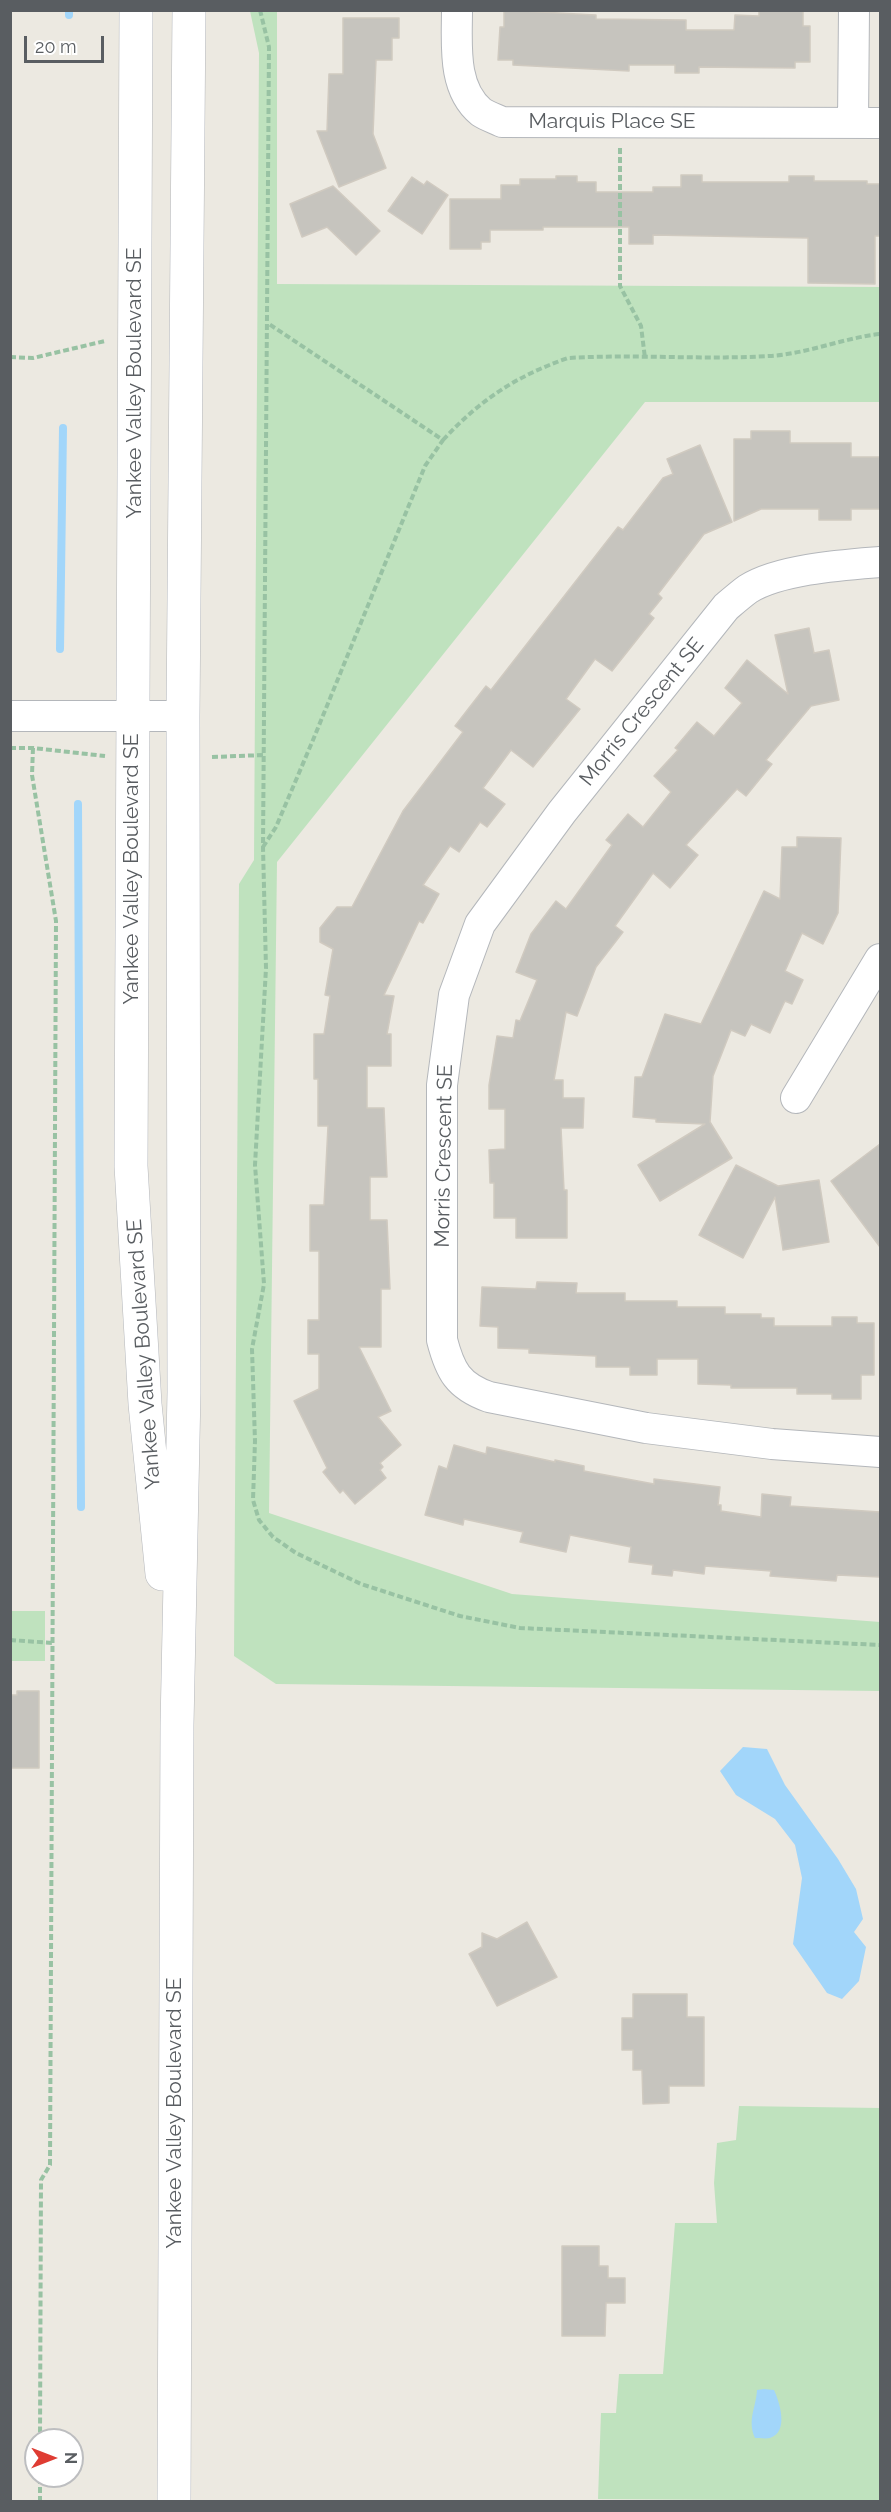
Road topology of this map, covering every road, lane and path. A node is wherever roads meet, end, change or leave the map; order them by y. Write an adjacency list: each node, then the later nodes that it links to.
1 (136, 10): 16 (street, Yankee Valley Boulevard SE)
2 (189, 10): 17 (street, Yankee Valley Boulevard SE)
3 (260, 10): 8 (path)
4 (458, 10): 6 (street, Marquis Place SE)
5 (854, 10): 7 (street, Marquis Place SE)
6 (620, 122): 7 (street, Marquis Place SE); 12 (path)
7 (867, 122)
8 (268, 324): 13 (path); 21 (path)
9 (880, 334): 12 (path)
10 (109, 341): 11 (path)
11 (10, 357)
12 (645, 358): 13 (path)
13 (443, 440): 23 (path)
14 (880, 562): 26 (street, Morris Crescent SE)
15 (10, 716): 16 (street)
16 (133, 716): 17 (street); 30 (street, Yankee Valley Boulevard SE)
17 (183, 716): 30 (street, Yankee Valley Boulevard SE)
18 (10, 748): 19 (path)
19 (33, 748): 20 (path); 28 (path)
20 (101, 755)
21 (264, 755): 22 (path); 23 (path)
22 (203, 757)
23 (263, 847): 29 (path)
24 (880, 959): 25 (street)
25 (796, 1098)
26 (880, 1452)
27 (10, 1640): 28 (path)
28 (53, 1643): 31 (path)
29 (880, 1645)
30 (177, 1725): 32 (street, Yankee Valley Boulevard SE)
31 (40, 2428)
32 (174, 2502)

